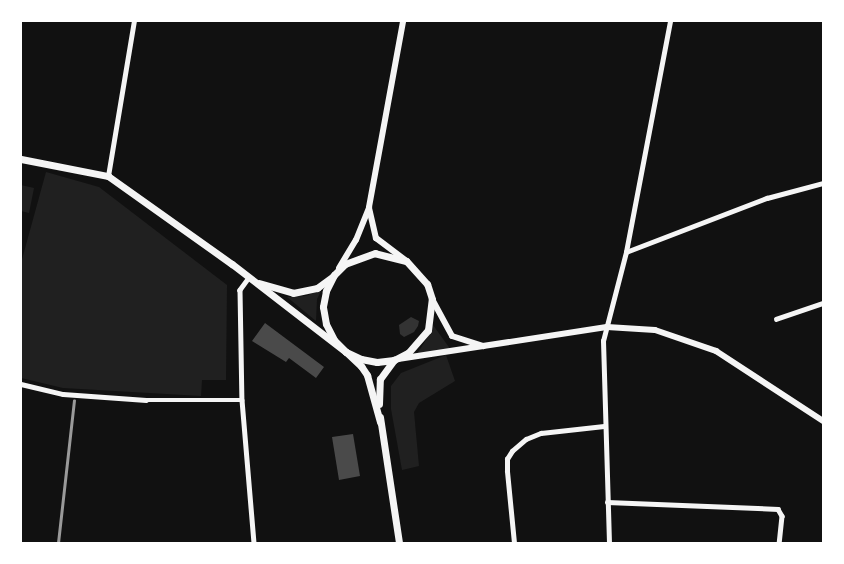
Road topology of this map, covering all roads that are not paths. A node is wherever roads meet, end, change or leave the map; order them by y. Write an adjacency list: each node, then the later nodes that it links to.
1 (134, 21): 5 (street)
2 (403, 21): 7 (main road)
3 (670, 21): 8 (street)
4 (21, 159): 5 (main road)
5 (108, 176): 11 (main road)
6 (823, 183): 8 (street)
7 (369, 207): 9 (main road); 10 (main road)
8 (626, 252): 15 (street)
9 (406, 261): 10 (main road); 12 (main road)
10 (334, 275): 11 (main road); 17 (main road)
11 (248, 278): 17 (main road); 20 (street)
12 (432, 300): 16 (main road); 18 (main road)
13 (823, 303): 14 (street)
14 (776, 319)
15 (607, 327): 16 (main road); 21 (main road); 23 (street)
16 (492, 347): 18 (main road)
17 (346, 352): 18 (main road); 22 (main road)
18 (394, 360): 22 (main road)
19 (21, 384): 20 (street)
20 (242, 400): 25 (street)
21 (823, 421)
22 (380, 422): 26 (main road)
23 (604, 426): 24 (street); 27 (street)
24 (607, 502): 28 (street); 29 (street)
25 (254, 543)
26 (399, 543)
27 (514, 543)
28 (609, 543)
29 (779, 543)

